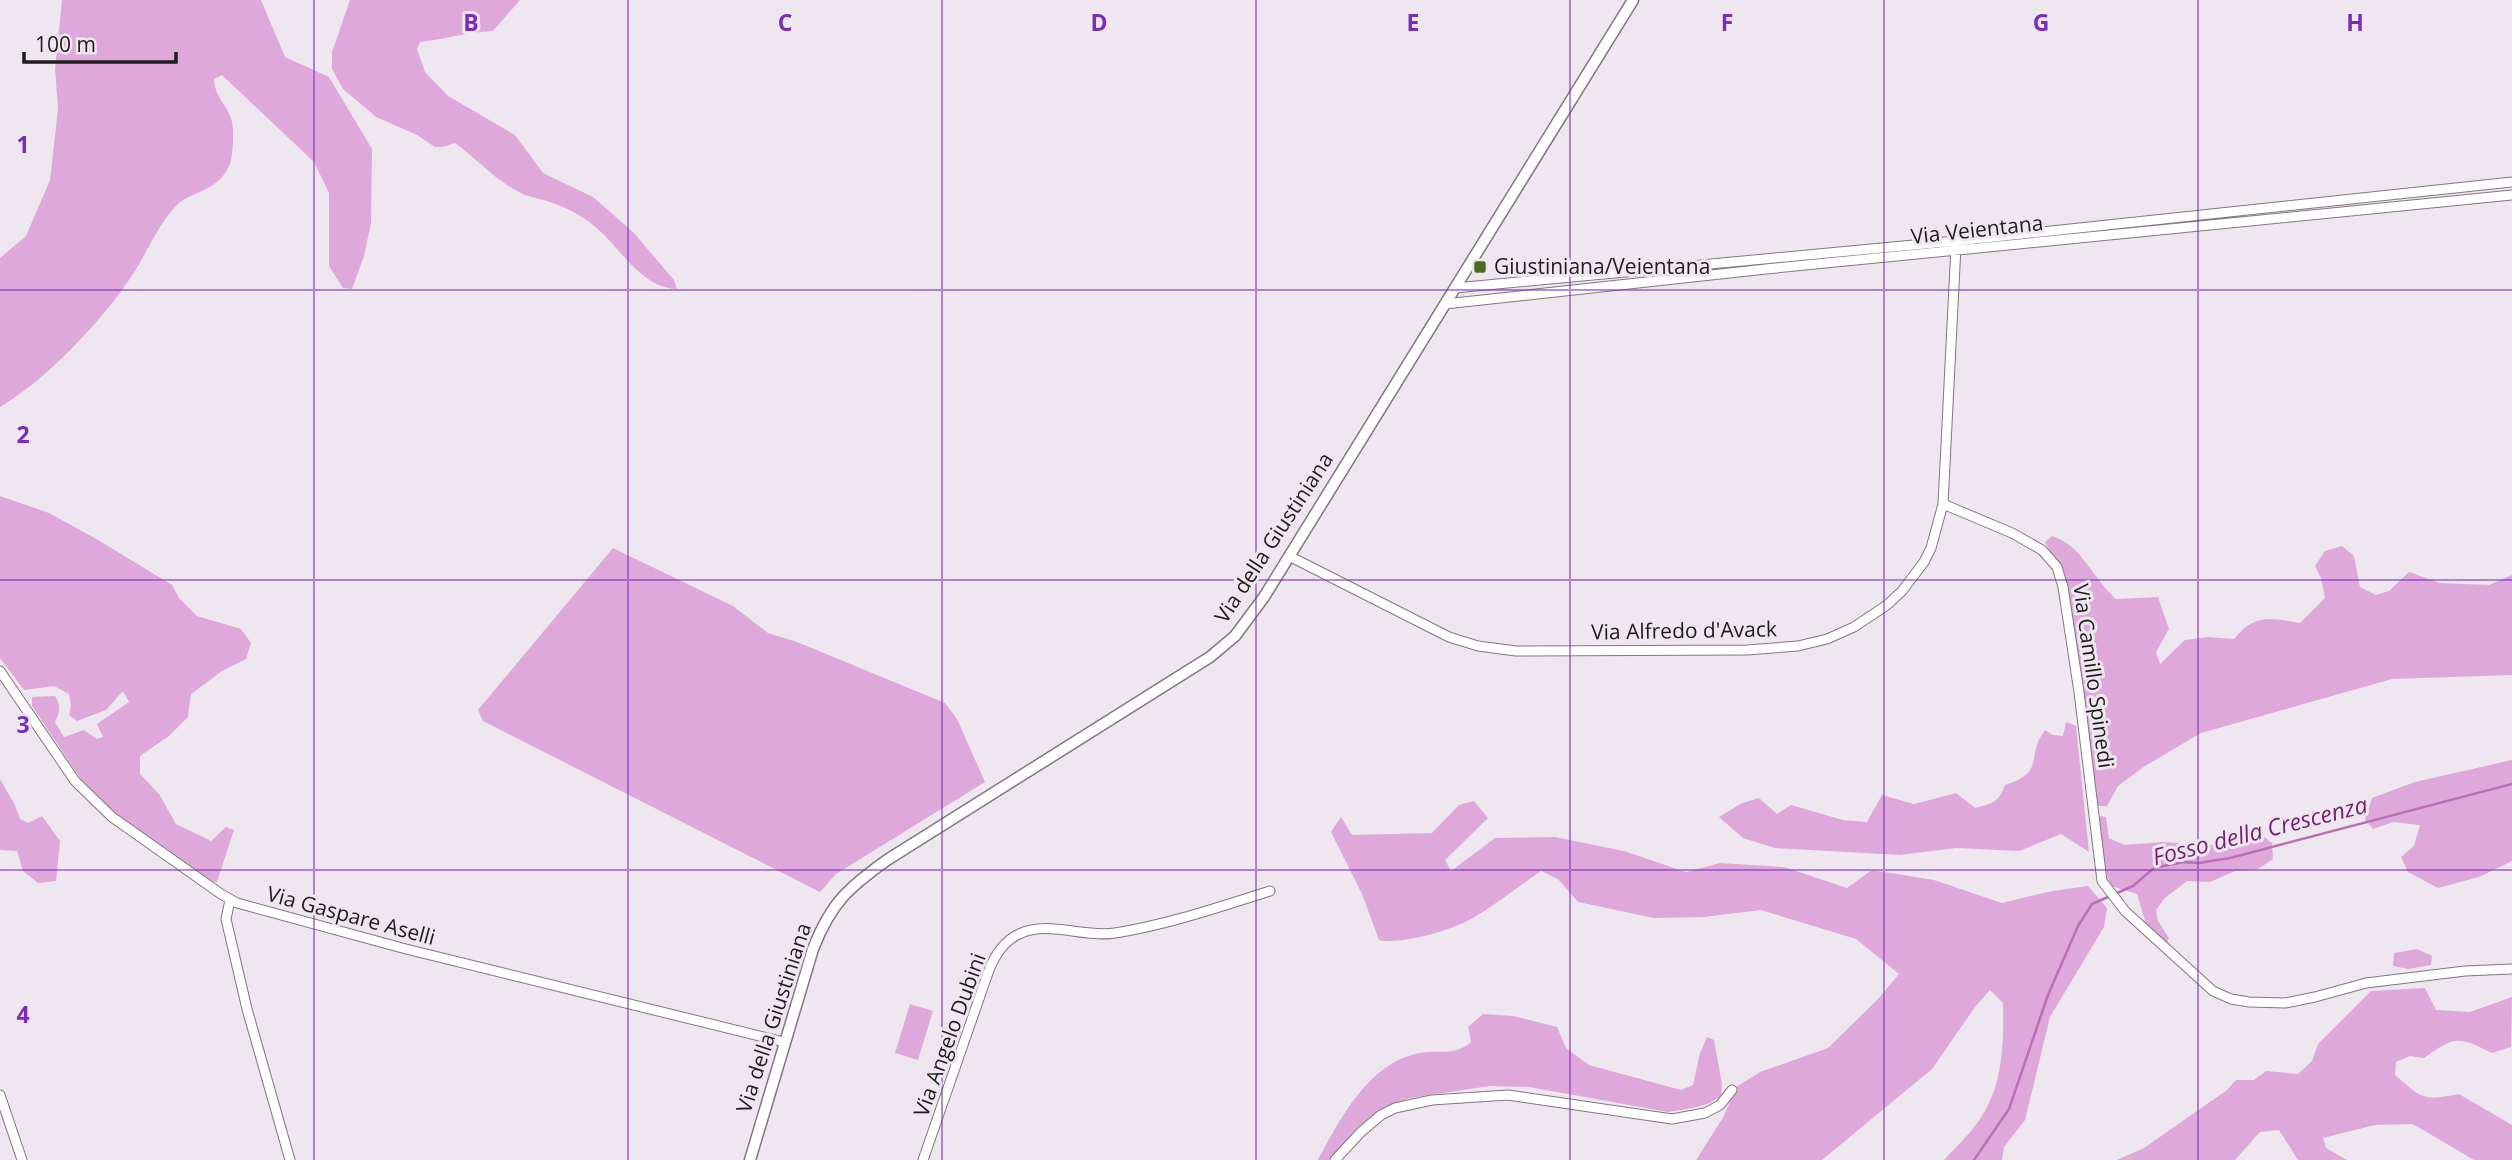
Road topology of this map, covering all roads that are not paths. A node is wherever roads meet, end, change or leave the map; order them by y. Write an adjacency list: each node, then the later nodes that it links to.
1 (1633, 0): 7 (street, Via della Giustiniana)
2 (2512, 182): 3 (street, Via Veientana)
3 (2439, 190): 5 (street); 6 (street, Via Veientana)
4 (2512, 195): 5 (street, Via Veientana)
5 (2440, 201): 6 (street, Via Veientana)
6 (1956, 245): 7 (street, Via Veientana); 8 (street, Via Veientana); 9 (street, Via Alfredo d'Avack)
7 (1455, 288): 8 (street, Via della Giustiniana)
8 (1445, 304): 10 (street, Via della Giustiniana)
9 (1943, 504): 10 (street, Via Alfredo d'Avack); 14 (street, Via Camillo Spinedi)
10 (1289, 556): 15 (street, Via della Giustiniana)
11 (0, 671): 13 (street, Via Gaspare Aselli)
12 (1269, 891): 21 (street, Via Angelo Dubini)
13 (230, 900): 15 (street, Via Gaspare Aselli); 19 (street)
14 (2512, 969)
15 (784, 1042): 20 (street, Via della Giustiniana)
16 (1732, 1090): 22 (street)
17 (0, 1095): 18 (street)
18 (22, 1160)
19 (290, 1160)
20 (750, 1160)
21 (923, 1160)
22 (1335, 1160)

